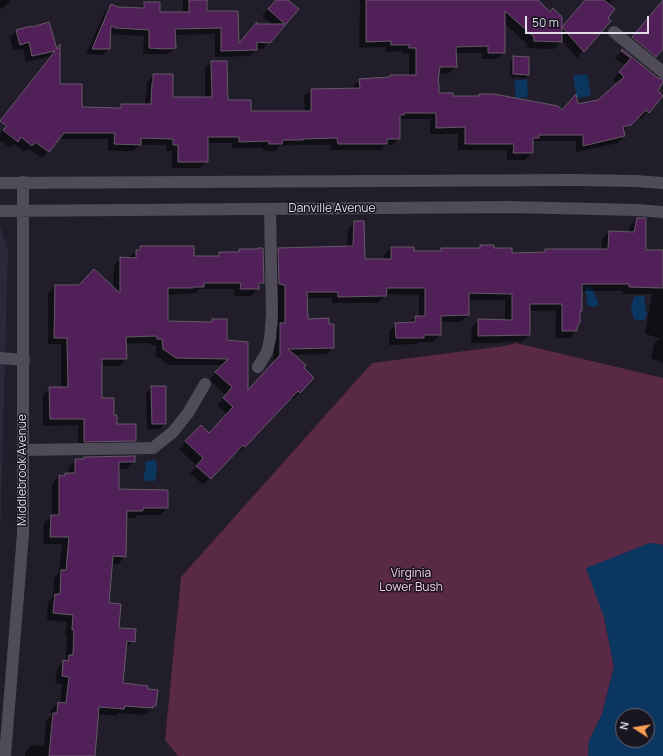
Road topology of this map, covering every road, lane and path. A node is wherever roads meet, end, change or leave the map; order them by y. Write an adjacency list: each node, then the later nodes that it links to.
1 (614, 32): 2 (street)
2 (663, 72)
3 (23, 182): 4 (street); 5 (street); 8 (street, Middlebrook Avenue)
4 (0, 183)
5 (663, 183)
6 (270, 209): 8 (street, Danville Avenue); 9 (street, Danville Avenue); 12 (street)
7 (0, 211): 8 (street, Danville Avenue)
8 (22, 211): 11 (street, Middlebrook Avenue)
9 (663, 212)
10 (0, 358): 11 (street)
11 (24, 360): 14 (street, Middlebrook Avenue)
12 (258, 366)
13 (205, 384): 14 (street)
14 (23, 450): 15 (street, Middlebrook Avenue)
15 (5, 756)

